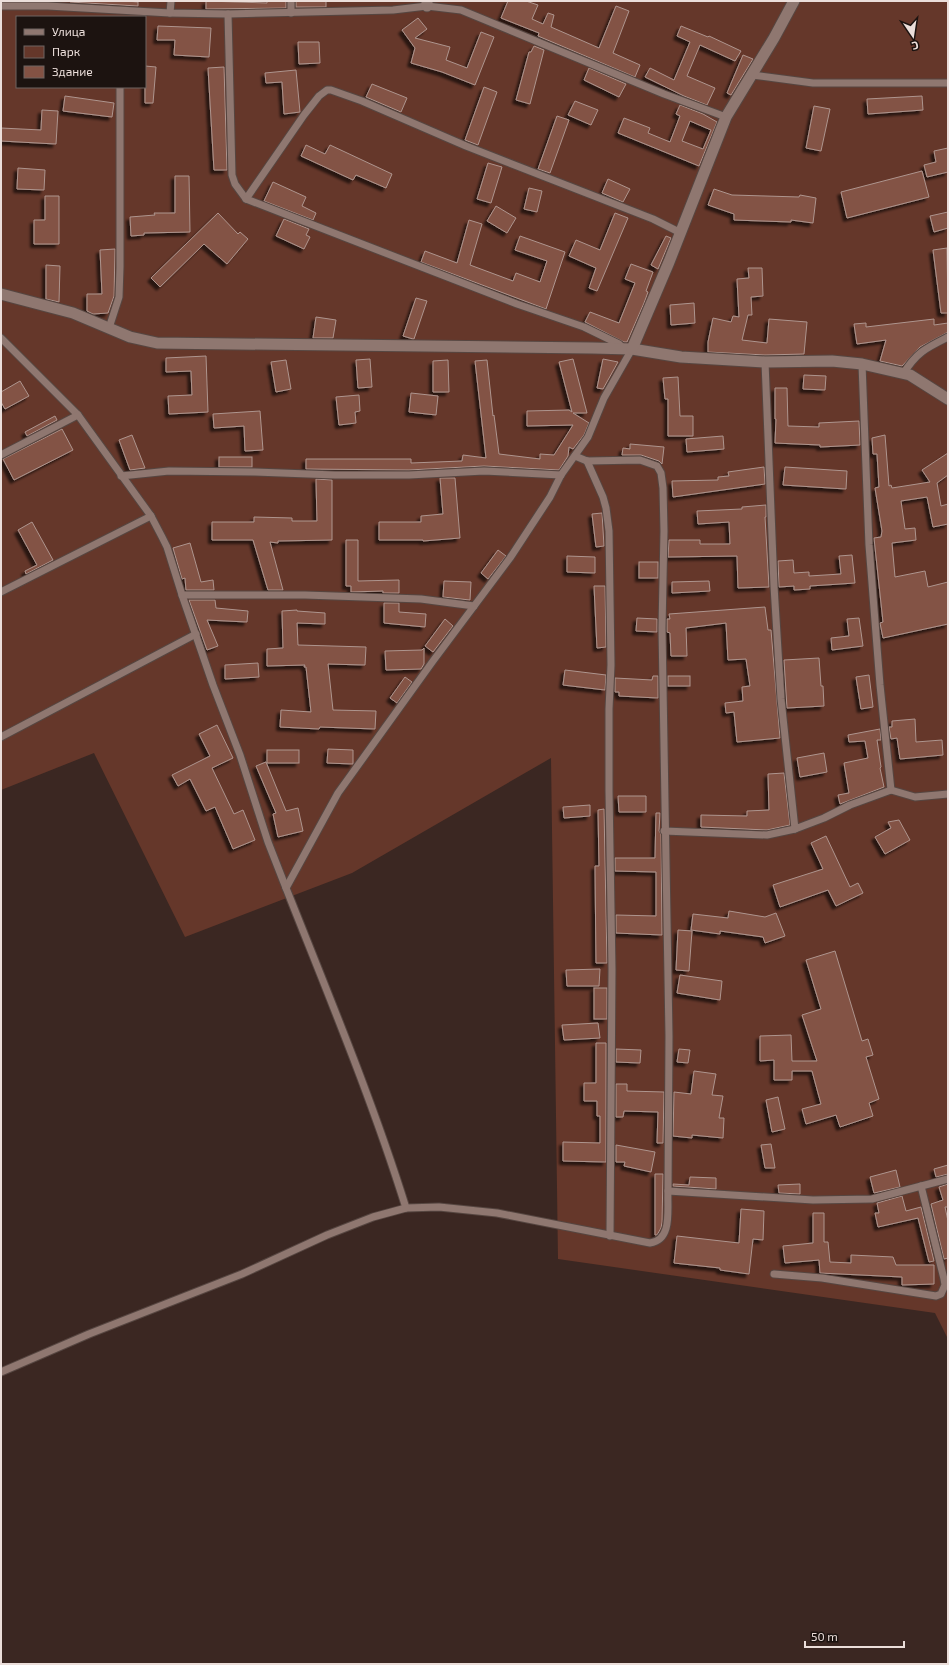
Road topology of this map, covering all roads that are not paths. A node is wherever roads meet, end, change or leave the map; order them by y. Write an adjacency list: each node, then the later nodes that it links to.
1 (170, 1): 7 (lane)
2 (292, 1): 8 (lane)
3 (794, 1): 11 (street)
4 (48, 4): 6 (lane); 9 (lane)
5 (427, 4): 8 (lane); 14 (lane)
6 (1, 6)
7 (170, 13): 9 (lane); 10 (lane)
8 (291, 13): 10 (lane)
9 (120, 14)
10 (228, 14): 15 (lane)
11 (752, 75): 12 (lane); 14 (street)
12 (948, 83)
13 (120, 88): 18 (lane)
14 (726, 117): 16 (street)
15 (246, 199): 16 (lane); 21 (lane)
16 (680, 233): 21 (street)
17 (1, 294): 18 (street)
18 (109, 328): 21 (street)
19 (948, 337): 24 (lane)
20 (2, 340): 26 (lane)
21 (628, 349): 22 (street); 28 (lane)
22 (765, 362): 23 (street); 40 (lane)
23 (862, 364): 24 (street); 38 (lane)
24 (903, 374): 25 (street)
25 (948, 399)
26 (78, 415): 27 (lane); 31 (lane)
27 (1, 455)
28 (575, 456): 29 (lane); 30 (lane)
29 (587, 460): 41 (lane); 47 (lane)
30 (561, 475): 31 (lane); 35 (lane)
31 (121, 476): 32 (lane)
32 (151, 516): 33 (lane); 34 (lane)
33 (1, 592)
34 (182, 595): 35 (lane); 36 (lane)
35 (474, 606): 42 (lane)
36 (196, 634): 37 (lane); 42 (lane)
37 (1, 737)
38 (891, 790): 39 (lane); 40 (lane)
39 (948, 794)
40 (795, 829): 41 (lane)
41 (664, 831): 45 (lane)
42 (286, 888): 46 (lane)
43 (948, 1179): 44 (lane)
44 (921, 1186): 45 (lane); 48 (lane)
45 (668, 1191): 47 (lane)
46 (406, 1208): 47 (lane); 49 (lane)
47 (610, 1236)
48 (774, 1274)
49 (1, 1372)

